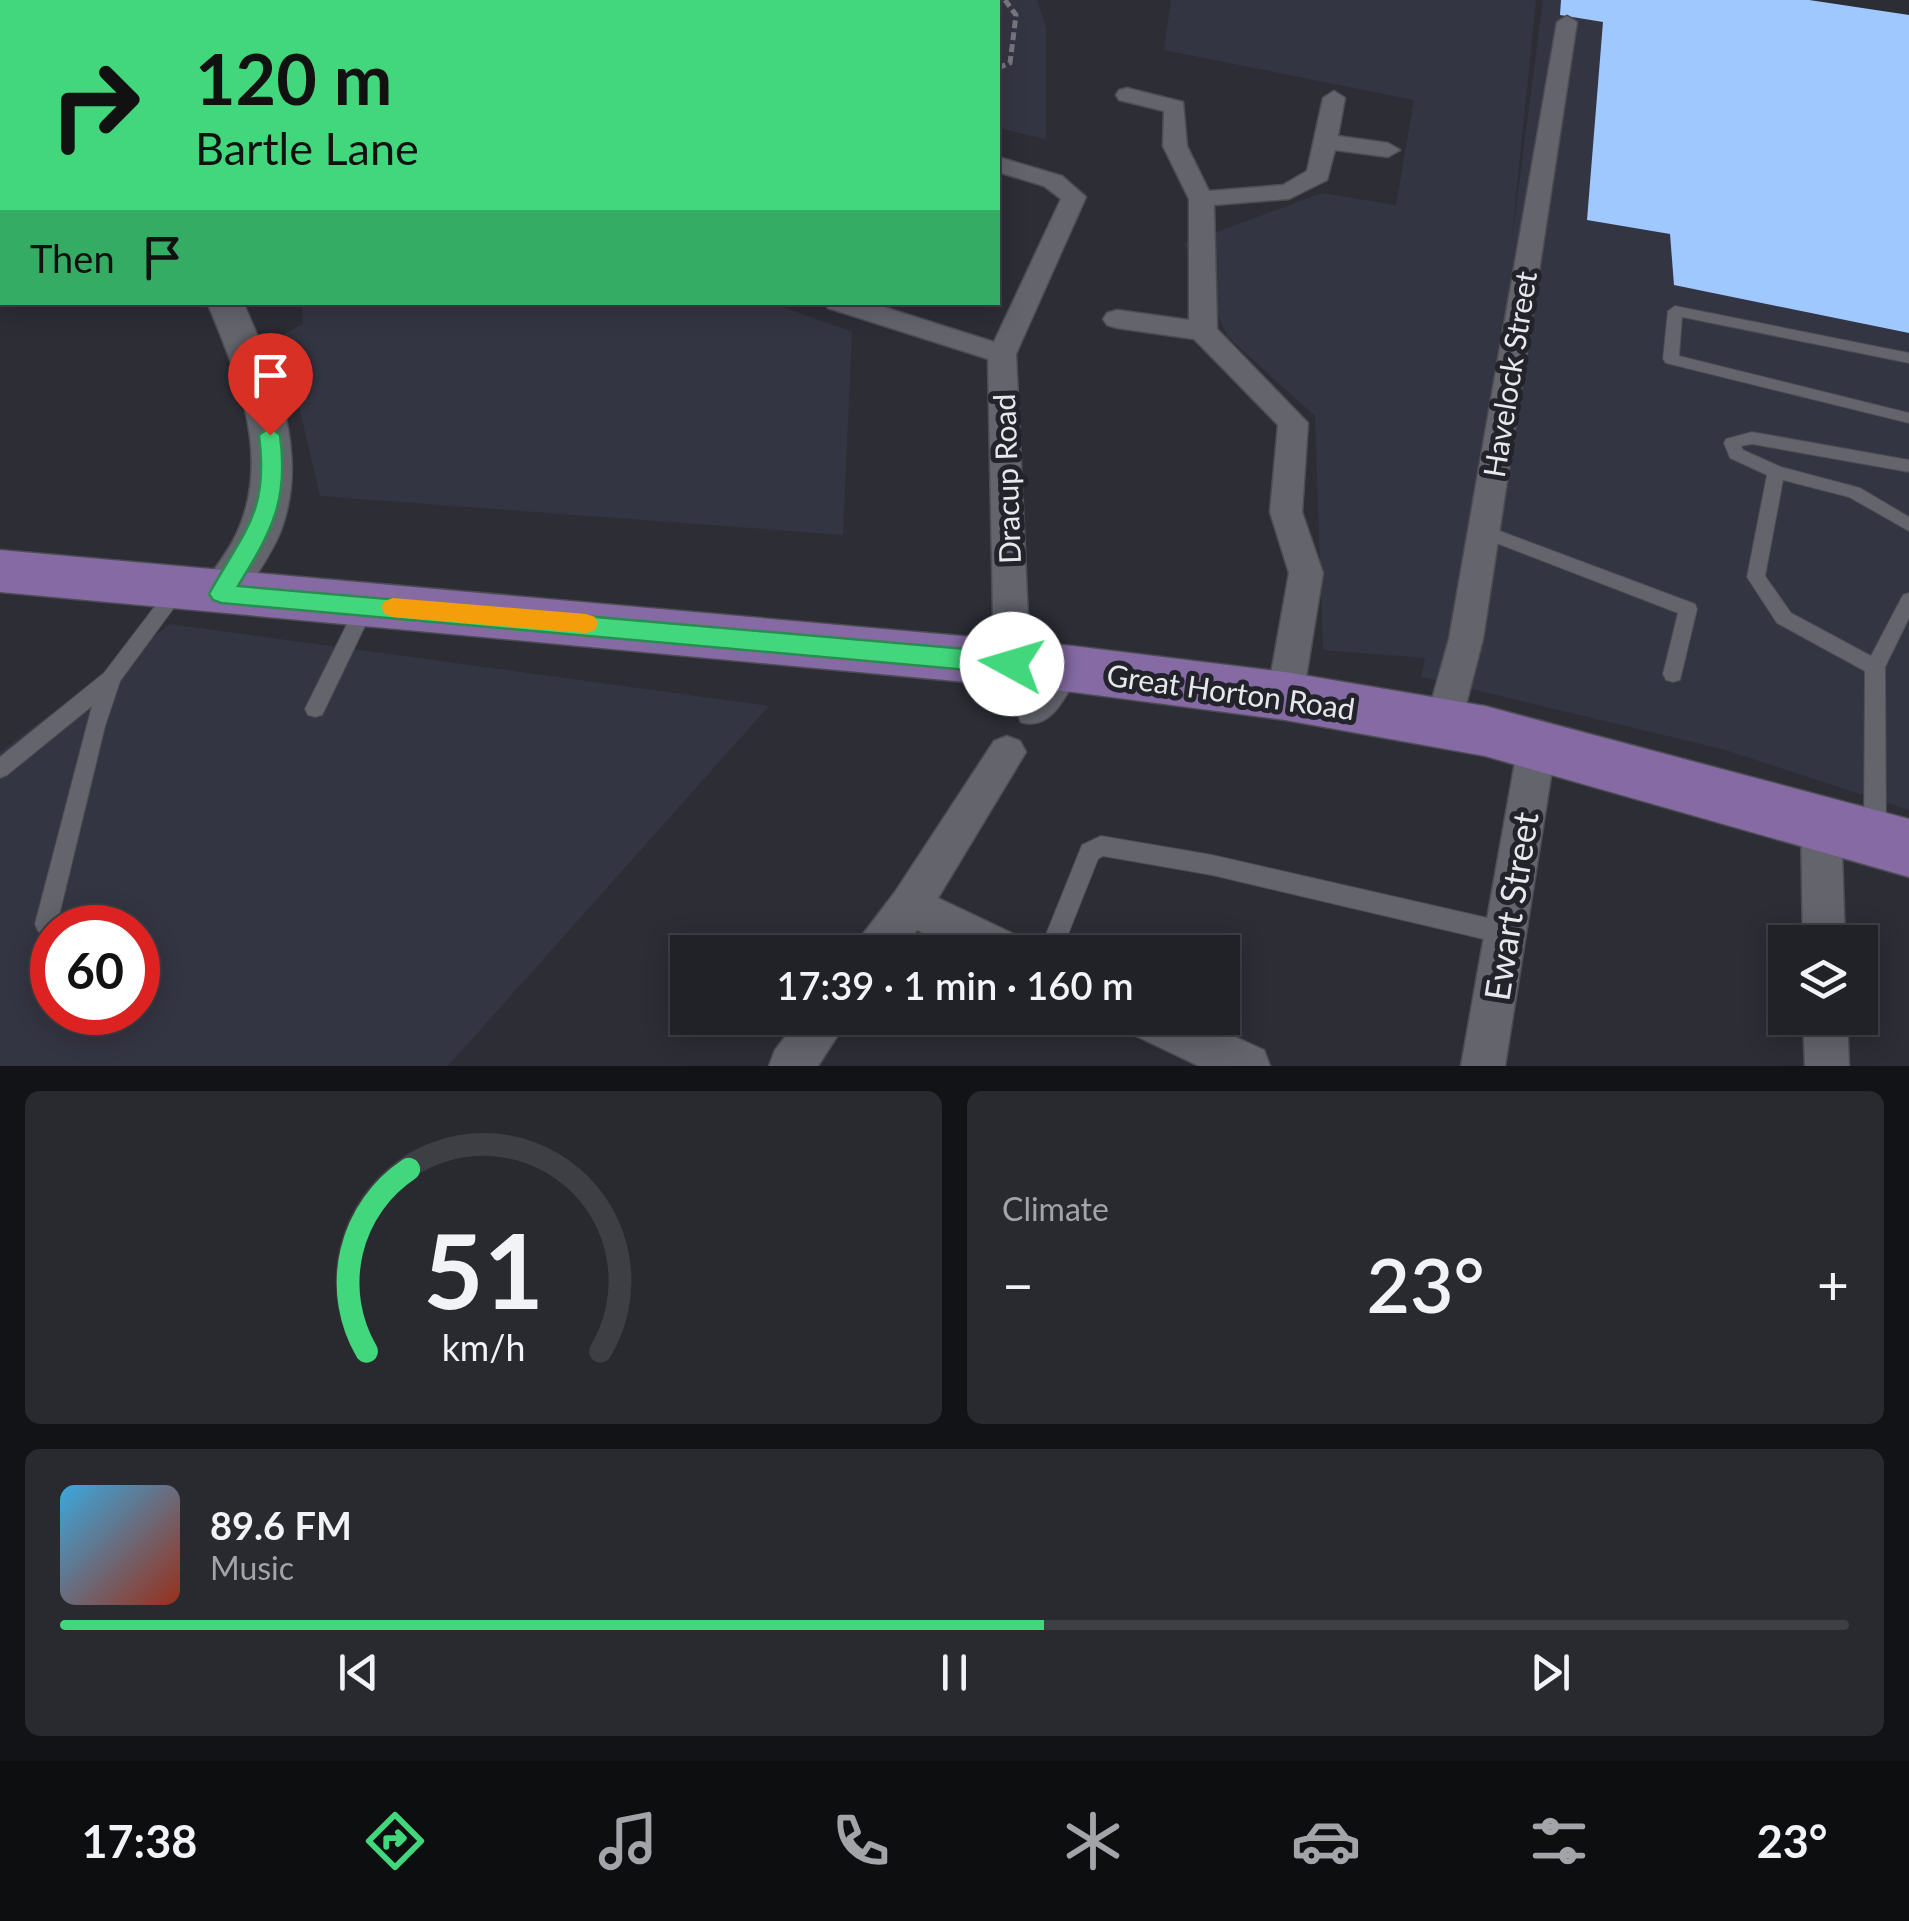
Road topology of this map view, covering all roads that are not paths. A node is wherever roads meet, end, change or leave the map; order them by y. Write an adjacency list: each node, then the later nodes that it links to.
1 (1567, 22): 18 (street, Havelock Street)
2 (1127, 96): 7 (street)
3 (1334, 98): 4 (street)
4 (1322, 141): 5 (street); 7 (street)
5 (1388, 150)
6 (1000, 165): 12 (street, Dracup Road)
7 (1201, 199): 11 (street)
8 (226, 305): 20 (street)
9 (847, 305): 12 (street, Dracup Road)
10 (1118, 319): 11 (street)
11 (1203, 331): 27 (street)
12 (1002, 354): 26 (street, Dracup Road)
13 (1909, 358): 14 (lane)
14 (1909, 418)
15 (1909, 466): 16 (lane)
16 (1776, 472): 17 (lane); 23 (lane)
17 (1909, 525)
18 (1484, 531): 24 (lane); 29 (street, Havelock Street)
19 (0, 571): 20 (main road, Great Horton Road)
20 (200, 591): 22 (main road, Great Horton Road); 25 (lane)
21 (1909, 600): 23 (lane)
22 (366, 605): 26 (main road, Great Horton Road); 28 (lane)
23 (1875, 667): 34 (lane)
24 (1674, 674)
25 (111, 680): 32 (lane); 35 (lane)
26 (1036, 681): 27 (main road, Great Horton Road)
27 (1286, 696): 29 (main road, Great Horton Road)
28 (315, 708)
29 (1443, 724): 30 (main road, Great Horton Road)
30 (1537, 745): 33 (main road, Great Horton Road); 38 (street, Ewart Street)
31 (1007, 752): 36 (street)
32 (0, 768)
33 (1820, 823): 34 (main road, Great Horton Road); 37 (street)
34 (1892, 843)
35 (51, 905)
36 (910, 906): 39 (street); 40 (street)
37 (1823, 925)
38 (1506, 933): 41 (lane); 47 (street, Ewart Street)
39 (888, 935)
40 (971, 935)
41 (1057, 935)
42 (814, 1035): 45 (street)
43 (1181, 1035): 46 (street)
44 (1825, 1035): 48 (street)
45 (790, 1066)
46 (1248, 1066)
47 (1483, 1066)
48 (1826, 1066)

